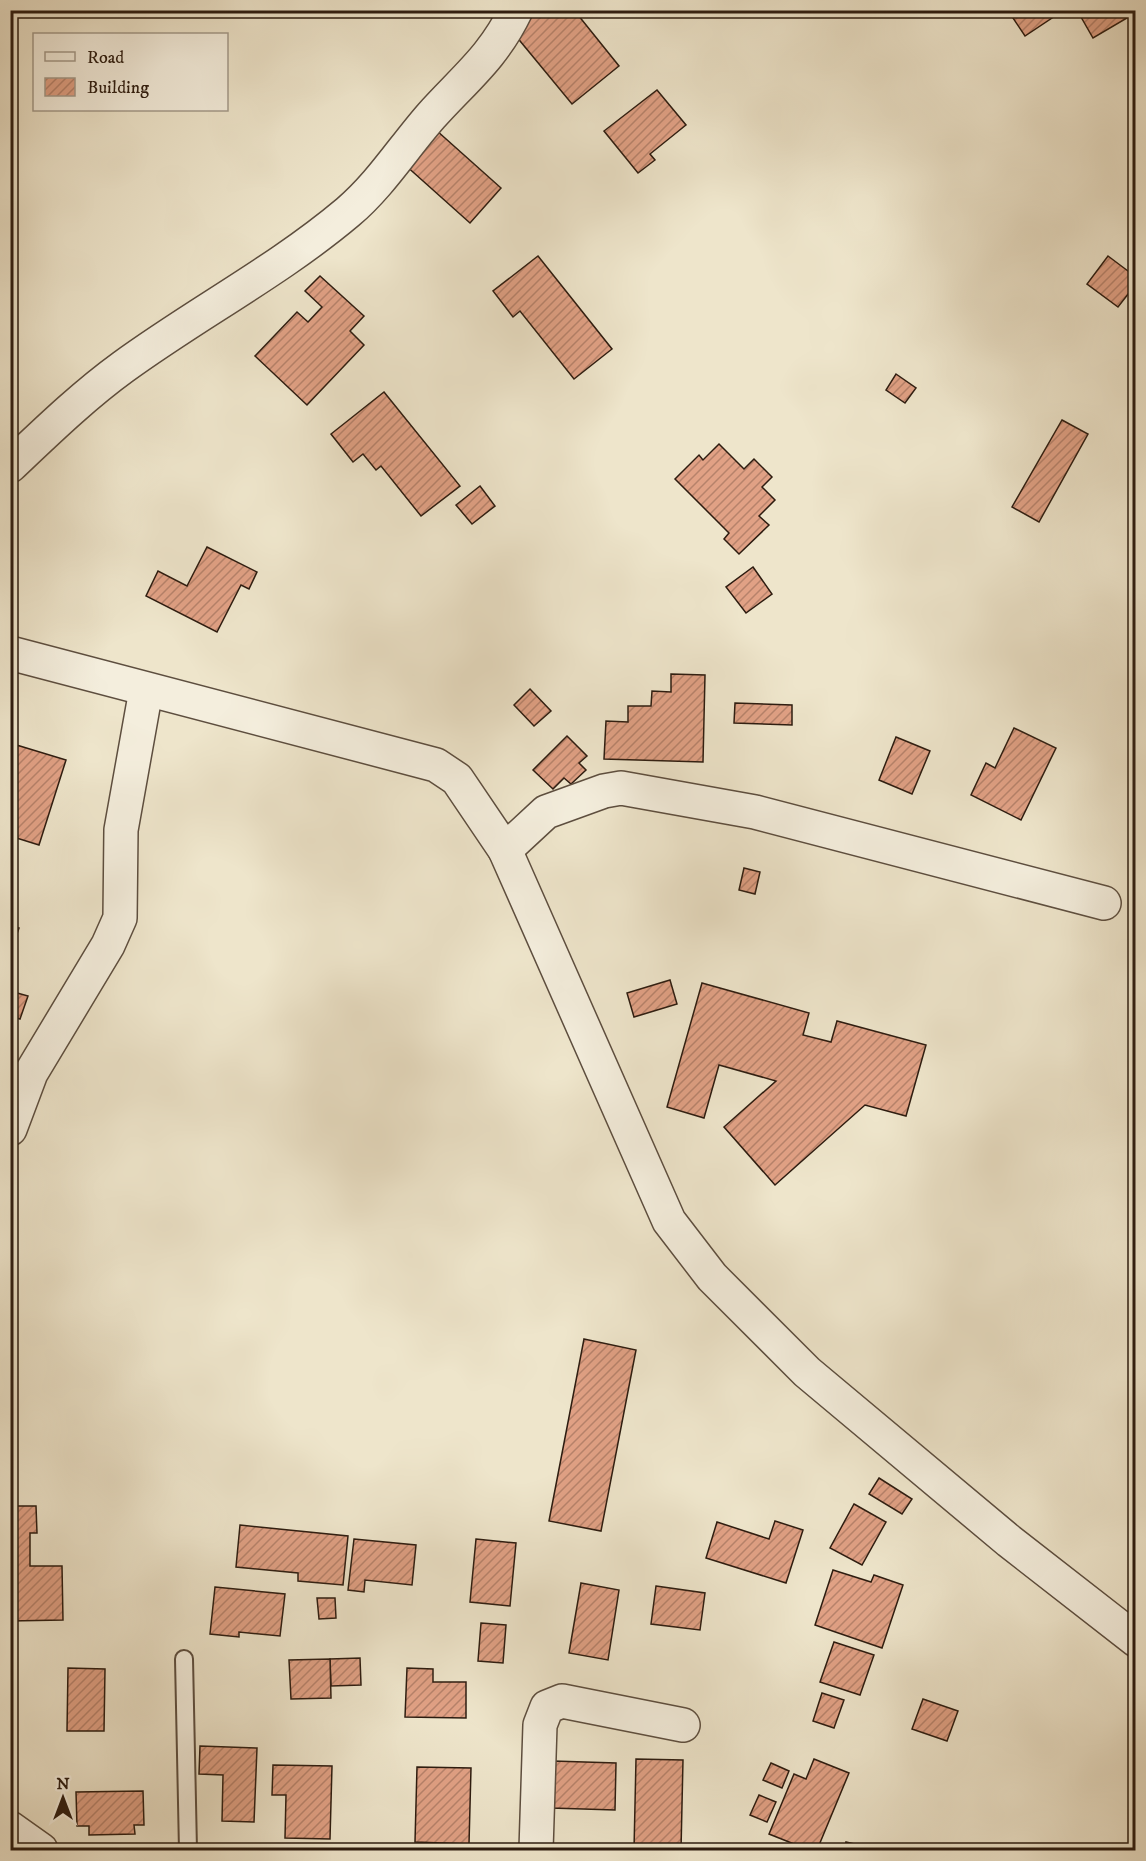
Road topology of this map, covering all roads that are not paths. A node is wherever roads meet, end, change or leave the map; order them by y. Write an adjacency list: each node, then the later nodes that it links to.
1 (516, 10): 2 (street)
2 (10, 466)
3 (10, 653): 4 (street)
4 (146, 690): 5 (street); 7 (street)
5 (505, 850): 6 (street); 8 (street)
6 (1104, 903)
7 (10, 1129)
8 (1136, 1640)
9 (184, 1659): 13 (lane)
10 (683, 1725): 14 (street)
11 (10, 1828): 12 (street)
12 (41, 1851)
13 (188, 1851)
14 (536, 1851)

